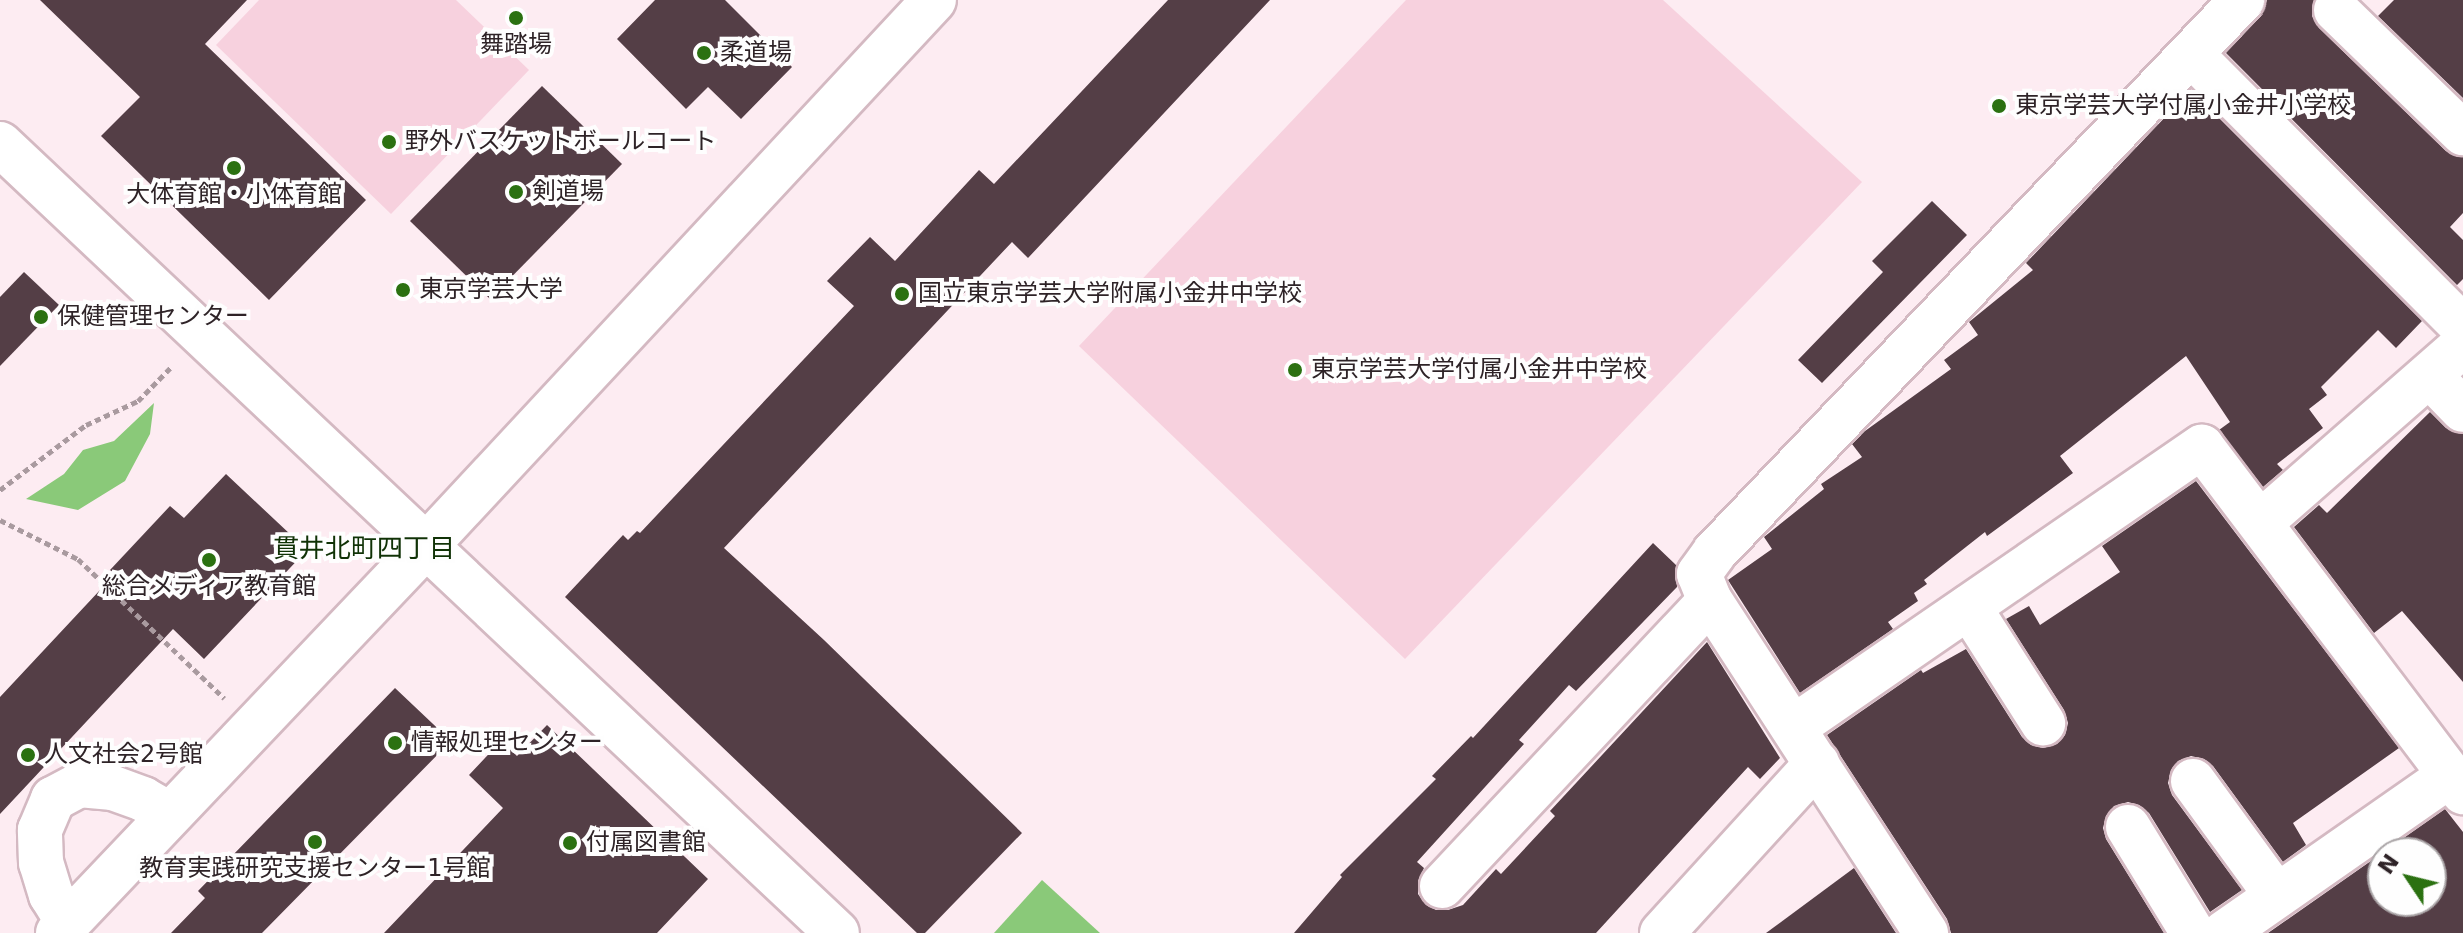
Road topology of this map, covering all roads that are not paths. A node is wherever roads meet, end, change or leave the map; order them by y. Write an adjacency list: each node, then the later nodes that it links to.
1 (934, 0): 12 (street)
2 (2242, 0): 4 (street)
3 (2336, 10): 5 (street)
4 (2191, 54): 7 (street); 13 (street)
5 (2463, 133)
6 (0, 144): 12 (street)
7 (2463, 327)
8 (2463, 345): 9 (street)
9 (2430, 376): 10 (street); 11 (street)
10 (2463, 410)
11 (2261, 522): 14 (street); 19 (street)
12 (425, 547): 20 (street); 25 (street)
13 (1710, 601): 16 (street); 22 (street)
14 (1969, 607): 15 (street); 16 (street)
15 (2043, 723)
16 (1794, 727): 17 (street)
17 (1817, 763): 26 (street); 27 (street)
18 (2193, 781): 23 (street)
19 (2456, 784): 23 (street)
20 (169, 814): 24 (street); 24 (street)
21 (2128, 827): 28 (street)
22 (1442, 886)
23 (2277, 896): 28 (street)
24 (63, 928)
25 (837, 933)
26 (1662, 933)
27 (1926, 933)
28 (2217, 933)

